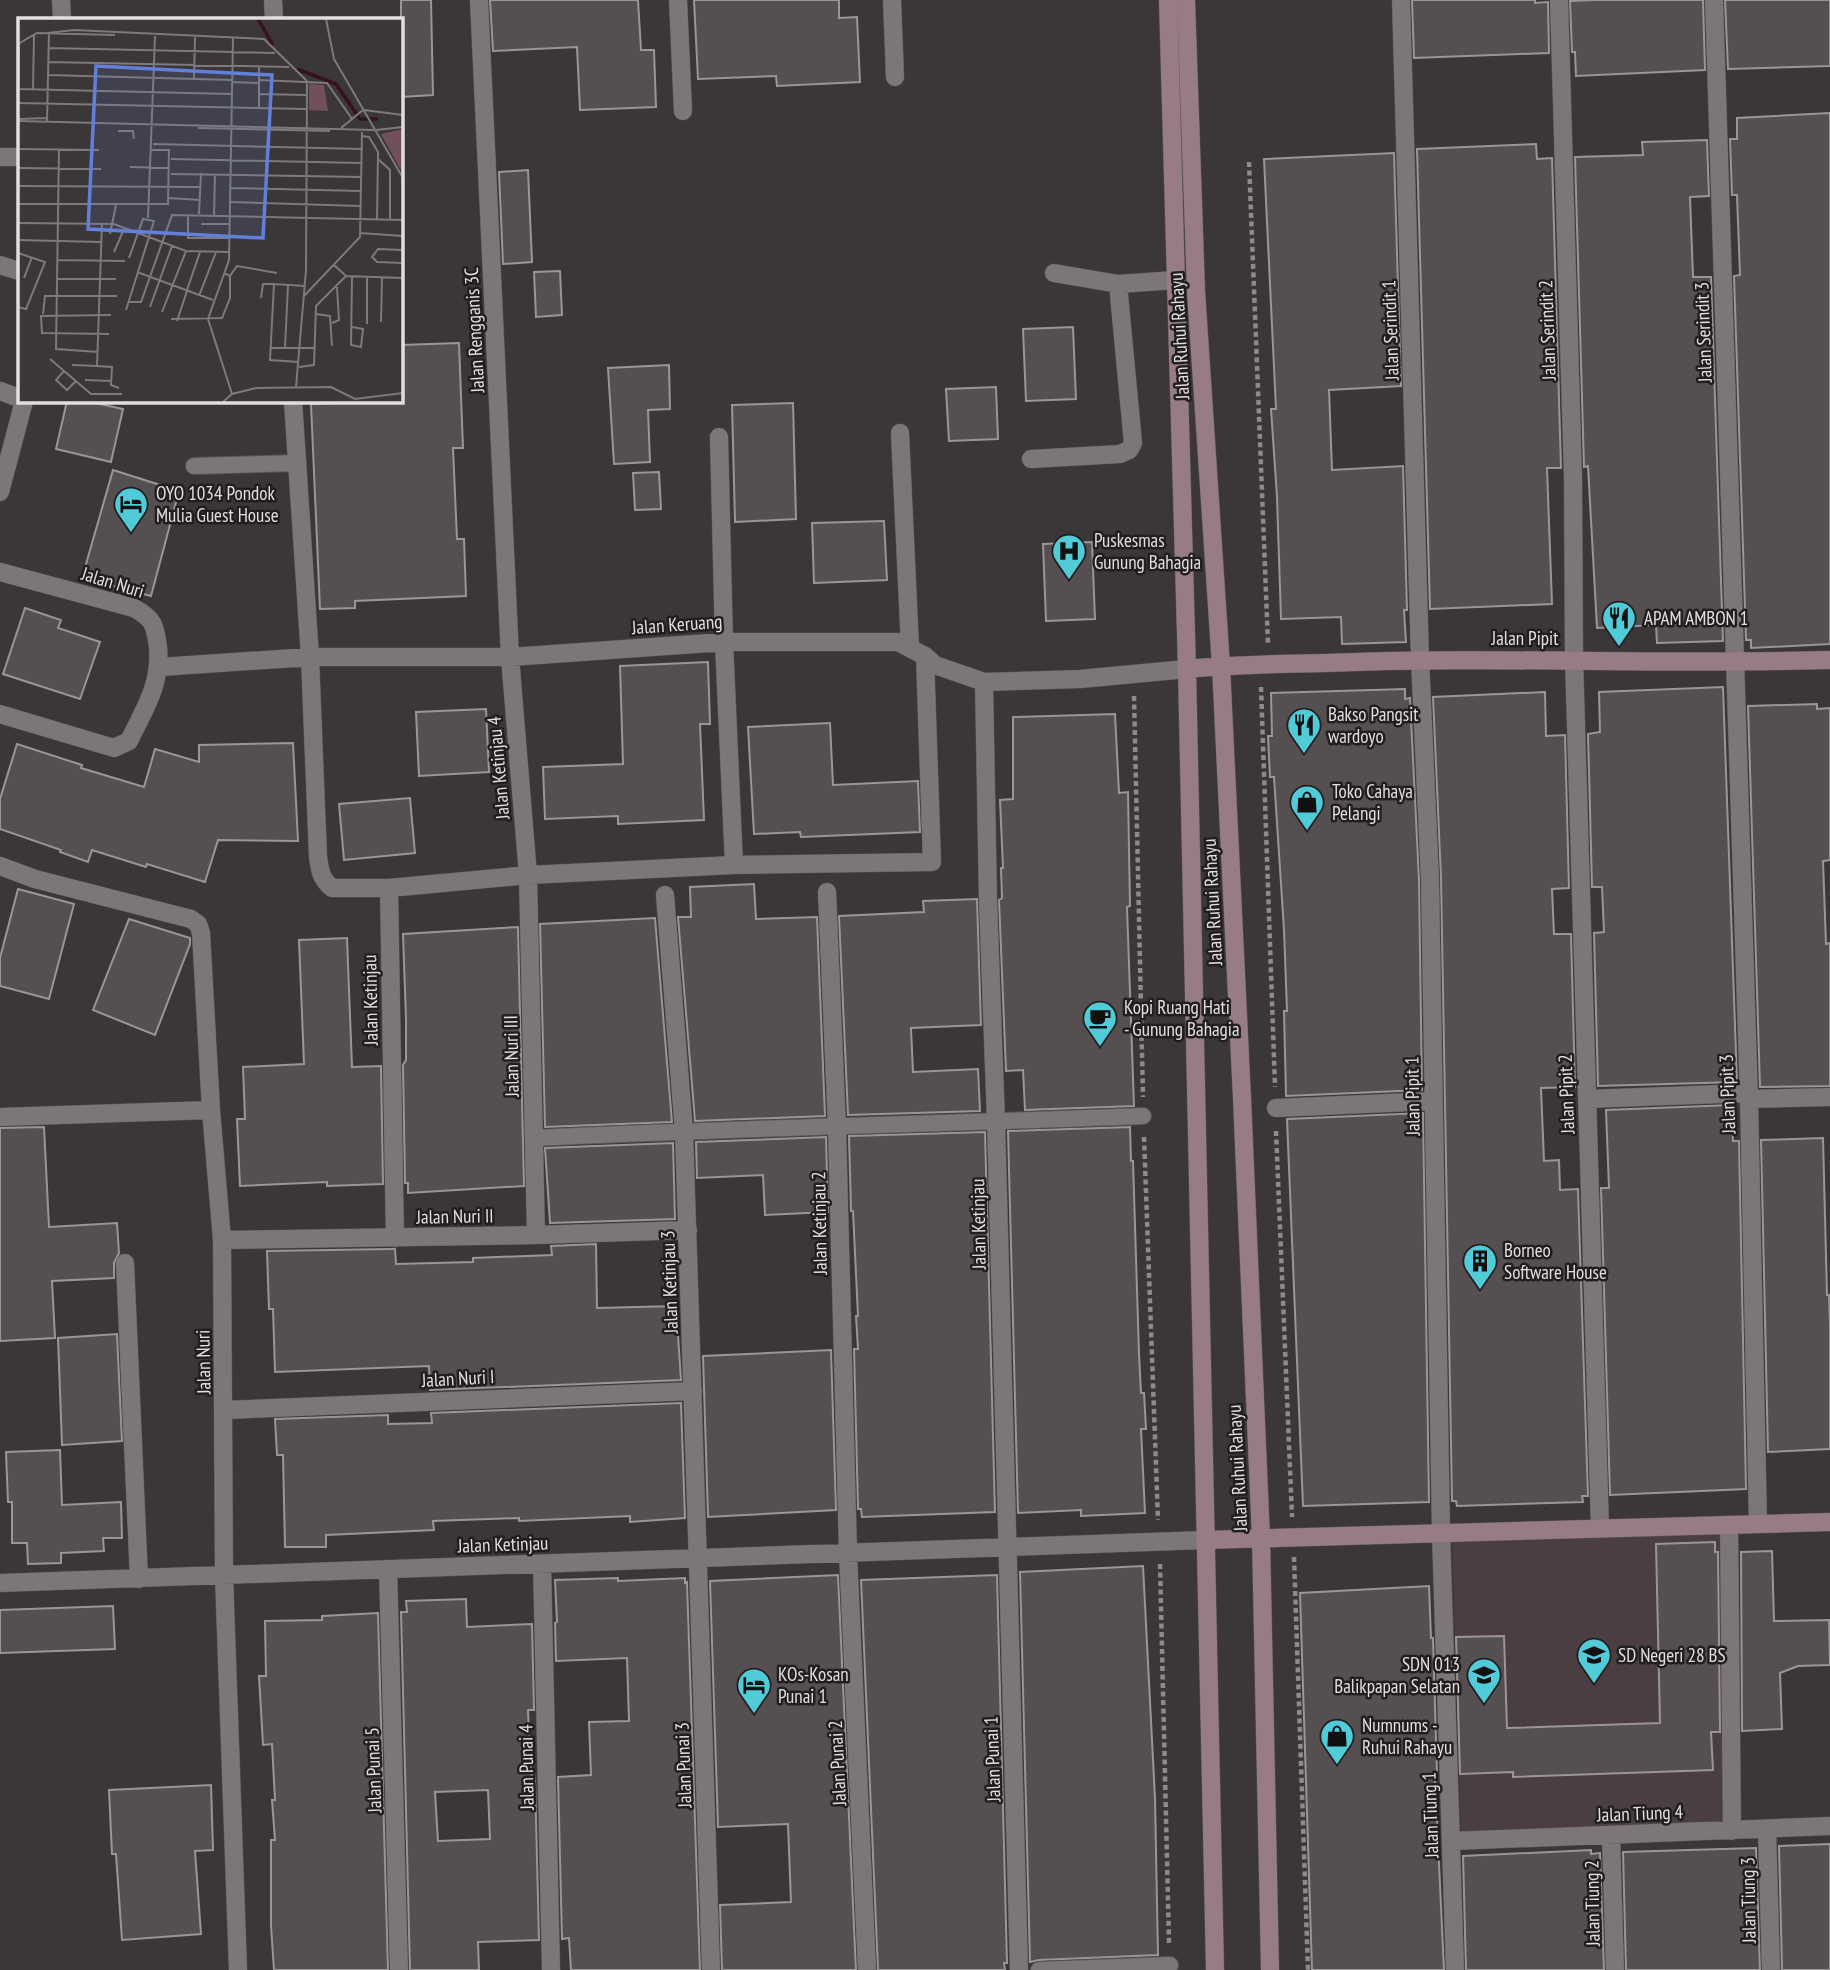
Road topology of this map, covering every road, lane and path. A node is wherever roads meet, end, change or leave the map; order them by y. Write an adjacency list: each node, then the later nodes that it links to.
1 (61, 0): 11 (street)
2 (273, 0): 12 (street)
3 (479, 0): 37 (street, Jalan Rengganis 3C)
4 (678, 0): 14 (street)
5 (892, 0): 13 (street)
6 (1168, 0): 21 (main road, Jalan Ruhui Rahayu)
7 (1186, 0): 43 (main road, Jalan Ruhui Rahayu)
8 (1401, 0): 38 (street, Jalan Serindit 1)
9 (1559, 0): 39 (street, Jalan Serindit 2)
10 (1714, 0): 41 (street, Jalan Serindit 3)
11 (62, 18)
12 (274, 18)
13 (895, 76)
14 (683, 111)
15 (0, 157): 16 (street)
16 (18, 157)
17 (1249, 162): 42 (path)
18 (0, 265): 19 (street)
19 (18, 271)
20 (1054, 273): 22 (street)
21 (1176, 280): 22 (street); 45 (main road, Jalan Ruhui Rahayu)
22 (1118, 284): 29 (street)
23 (0, 391): 24 (street)
24 (18, 398)
25 (24, 402): 32 (street)
26 (293, 402): 30 (street)
27 (900, 433): 35 (street)
28 (719, 437): 34 (street)
29 (1031, 458)
30 (298, 463): 31 (lane); 36 (street)
31 (194, 466)
32 (0, 492)
33 (0, 572): 44 (street, Jalan Nuri)
34 (724, 642): 35 (street, Jalan Keruang); 37 (street, Jalan Keruang); 48 (street)
35 (917, 652): 46 (street, Jalan Keruang); 48 (street)
36 (310, 657): 37 (street, Jalan Keruang); 44 (street, Jalan Keruang); 51 (street)
37 (510, 657): 50 (street, Jalan Ketinjau 4)
38 (1420, 659): 39 (main road, Jalan Pipit); 42 (main road, Jalan Pipit); 57 (street, Jalan Pipit 1)
39 (1574, 659): 41 (main road, Jalan Pipit); 56 (street, Jalan Pipit 2)
40 (1830, 660): 41 (main road, Jalan Pipit)
41 (1735, 663): 54 (street, Jalan Pipit 3)
42 (1269, 665): 43 (main road, Jalan Pipit)
43 (1221, 666): 45 (main road, Jalan Pipit); 79 (main road, Jalan Ruhui Rahayu)
44 (160, 667): 47 (street, Jalan Nuri)
45 (1187, 669): 46 (street, Jalan Keruang); 80 (main road, Jalan Ruhui Rahayu)
46 (984, 682): 62 (street, Jalan Ketinjau)
47 (0, 714)
48 (734, 865): 50 (street)
49 (0, 866): 59 (street, Jalan Nuri)
50 (528, 875): 51 (street); 65 (street, Jalan Nuri III)
51 (389, 888): 68 (street, Jalan Ketinjau)
52 (827, 892): 63 (street, Jalan Ketinjau 2)
53 (665, 895): 64 (street, Jalan Ketinjau 3)
54 (1749, 1096): 55 (street); 56 (street); 74 (street, Jalan Pipit 3)
55 (1830, 1097)
56 (1587, 1099): 76 (street, Jalan Pipit 2)
57 (1433, 1101): 58 (street); 77 (street, Jalan Pipit 1)
58 (1276, 1108)
59 (211, 1110): 61 (street); 69 (street, Jalan Nuri)
60 (1143, 1116): 62 (lane)
61 (0, 1117)
62 (996, 1122): 63 (lane); 82 (street, Jalan Ketinjau)
63 (837, 1128): 64 (lane); 83 (street, Jalan Ketinjau 2)
64 (684, 1131): 65 (lane); 66 (street, Jalan Ketinjau 3)
65 (534, 1138): 67 (street, Jalan Nuri III)
66 (688, 1230): 67 (street, Jalan Nuri II); 71 (street, Jalan Ketinjau 3)
67 (536, 1235): 68 (street, Jalan Nuri II)
68 (395, 1238): 69 (street, Jalan Nuri II)
69 (222, 1240): 72 (street, Jalan Nuri)
70 (125, 1263): 88 (street)
71 (693, 1391): 72 (street, Jalan Nuri I); 84 (street, Jalan Ketinjau 3)
72 (225, 1410): 87 (street, Jalan Nuri)
73 (1830, 1522): 74 (main road, Jalan Ketinjau)
74 (1758, 1524): 75 (main road, Jalan Ketinjau)
75 (1729, 1525): 76 (main road, Jalan Ketinjau); 92 (street)
76 (1600, 1528): 77 (main road, Jalan Ketinjau)
77 (1441, 1533): 78 (main road, Jalan Ketinjau); 94 (street, Jalan Tiung 1)
78 (1293, 1537): 79 (main road, Jalan Ketinjau); 105 (path)
79 (1261, 1538): 80 (main road, Jalan Ketinjau); 104 (main road, Jalan Ruhui Rahayu)
80 (1205, 1540): 81 (street, Jalan Ketinjau); 103 (main road, Jalan Ruhui Rahayu)
81 (1159, 1542): 82 (street, Jalan Ketinjau); 95 (path)
82 (1007, 1547): 83 (street, Jalan Ketinjau); 101 (street, Jalan Punai 1)
83 (848, 1553): 84 (street, Jalan Ketinjau); 100 (street, Jalan Punai 2)
84 (698, 1558): 85 (street, Jalan Ketinjau); 99 (street, Jalan Punai 3)
85 (542, 1564): 86 (street, Jalan Ketinjau); 98 (street, Jalan Punai 4)
86 (388, 1569): 87 (street, Jalan Ketinjau); 97 (street, Jalan Punai 5)
87 (225, 1575): 88 (street, Jalan Ketinjau); 96 (street, Jalan Nuri)
88 (139, 1579): 89 (street, Jalan Ketinjau)
89 (0, 1583)
90 (1830, 1826): 91 (street, Jalan Tiung 4)
91 (1767, 1829): 92 (street, Jalan Tiung 4); 108 (street, Jalan Tiung 3)
92 (1732, 1831): 93 (street, Jalan Tiung 4)
93 (1611, 1835): 94 (street, Jalan Tiung 4); 107 (street, Jalan Tiung 2)
94 (1452, 1841): 106 (street, Jalan Tiung 1)
95 (1170, 1965): 102 (lane)
96 (238, 1970)
97 (399, 1970)
98 (551, 1970)
99 (711, 1970)
100 (867, 1970)
101 (1019, 1970)
102 (1040, 1970)
103 (1215, 1970)
104 (1270, 1970)
105 (1308, 1970)
106 (1455, 1970)
107 (1615, 1970)
108 (1770, 1970)

